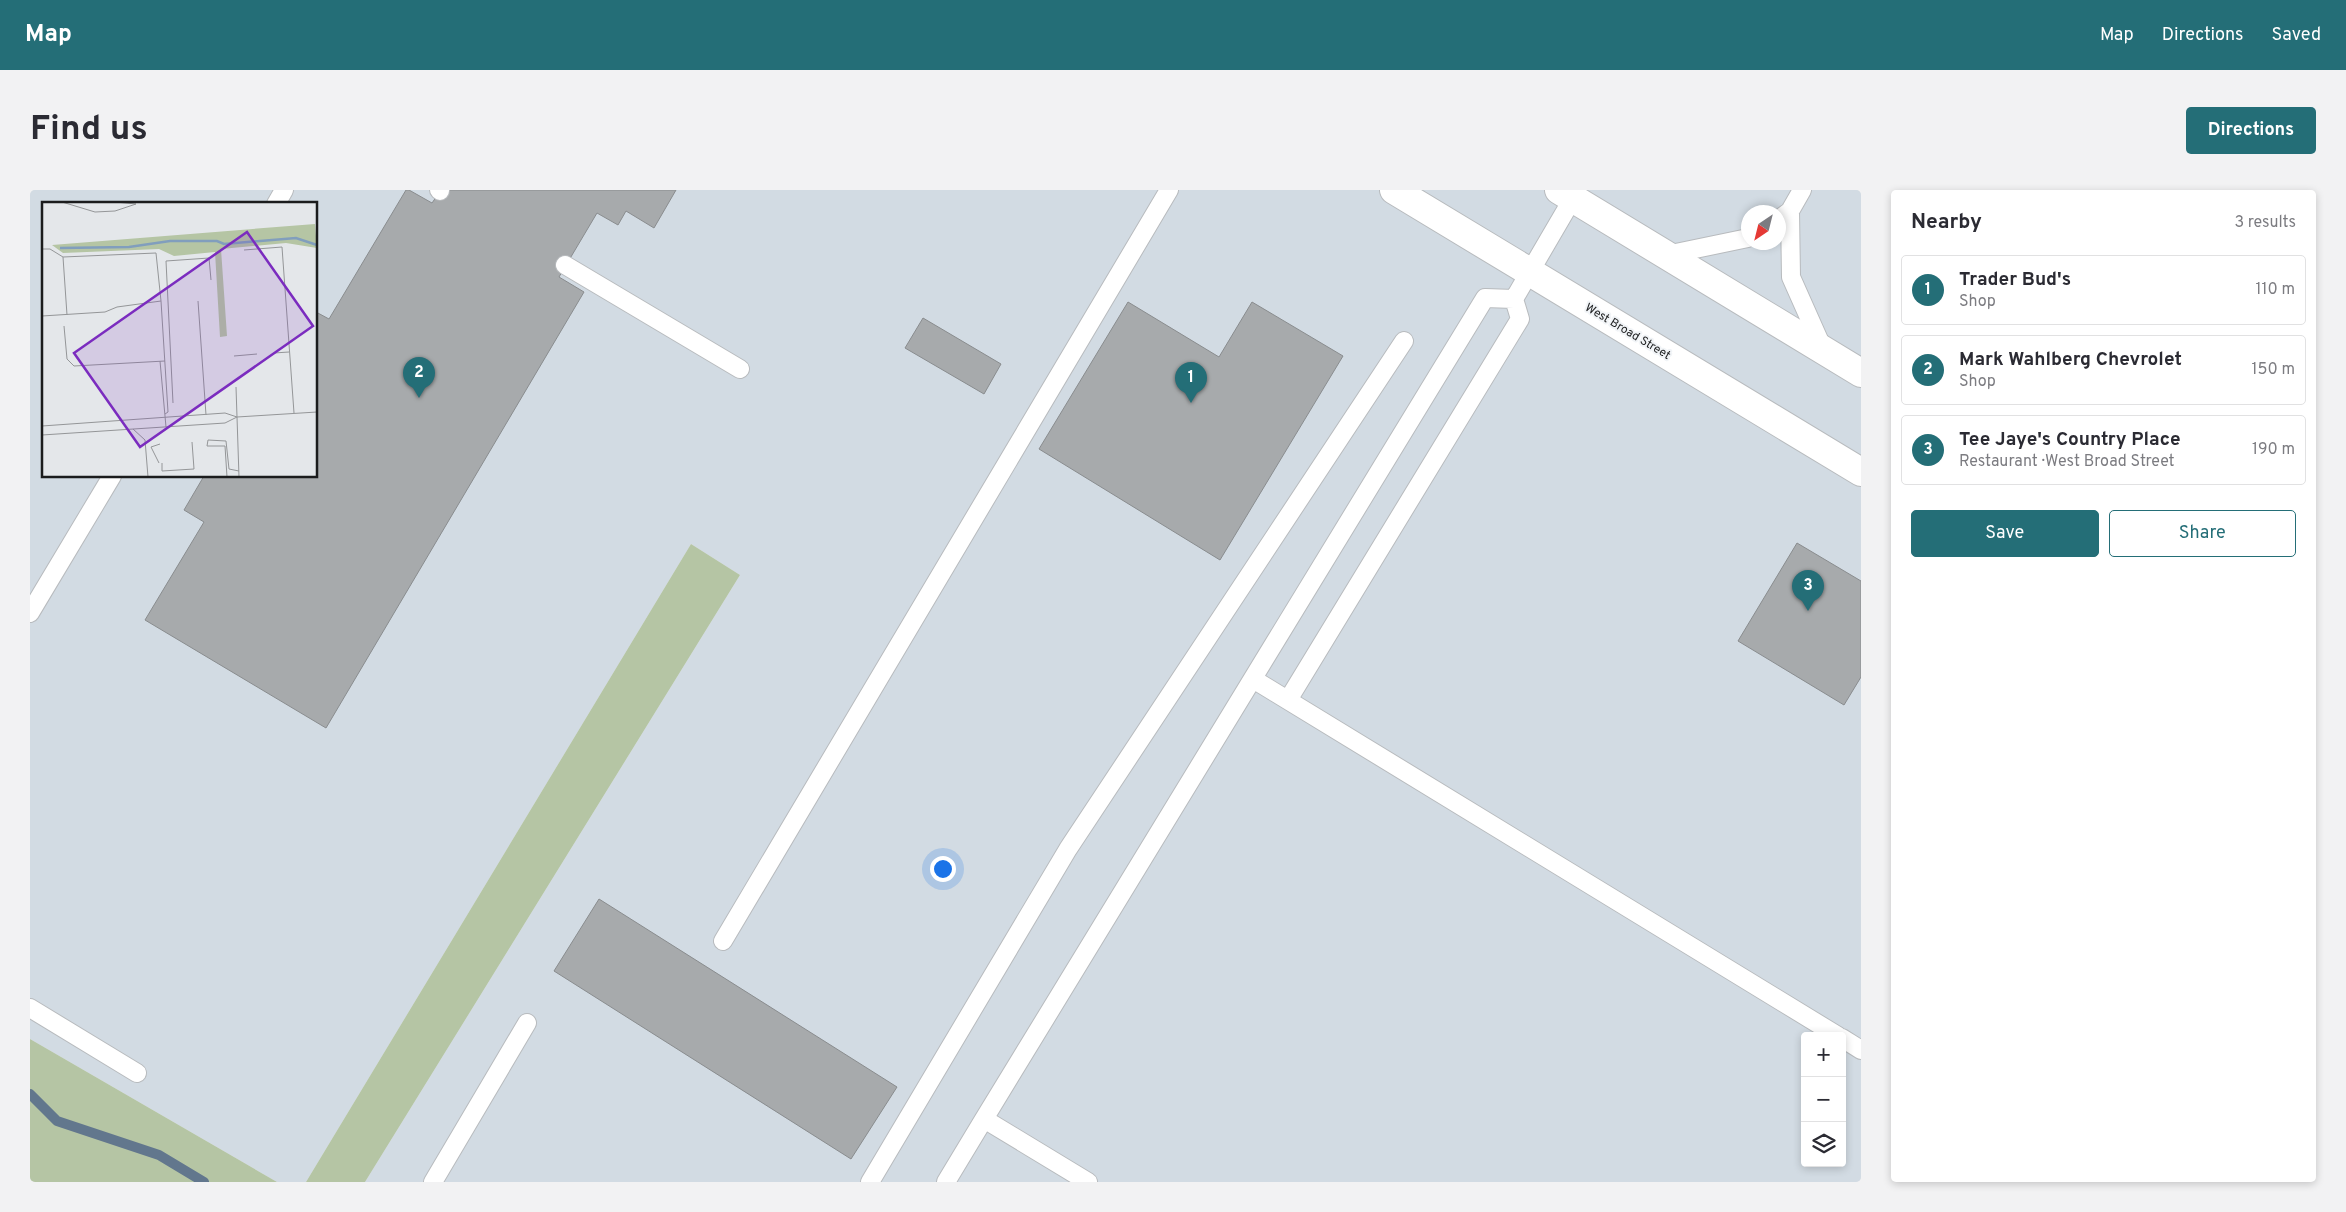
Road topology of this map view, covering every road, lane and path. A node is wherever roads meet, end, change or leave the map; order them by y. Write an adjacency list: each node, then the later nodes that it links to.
1 (284, 190): 6 (lane)
2 (1169, 190): 23 (lane)
3 (1394, 190): 12 (main road, West Broad Street)
4 (1802, 190): 7 (lane)
5 (1566, 194): 10 (main road); 12 (lane)
6 (277, 202)
7 (1786, 212)
8 (1786, 236): 15 (lane)
9 (1741, 239): 10 (lane)
10 (1666, 255): 15 (main road)
11 (566, 265): 16 (lane)
12 (1530, 272): 13 (lane); 18 (main road, West Broad Street)
13 (1514, 299): 21 (lane); 22 (lane)
14 (1404, 341): 32 (lane)
15 (1823, 350): 17 (main road)
16 (740, 369)
17 (1861, 373)
18 (1861, 472)
19 (111, 478): 20 (lane)
20 (30, 613)
21 (1253, 679): 22 (lane); 30 (lane)
22 (1288, 700): 26 (lane)
23 (723, 941)
24 (30, 1008): 29 (lane)
25 (527, 1023): 31 (lane)
26 (1831, 1032)
27 (1846, 1041): 28 (lane)
28 (1861, 1050)
29 (137, 1073)
30 (984, 1119): 33 (lane); 34 (lane)
31 (433, 1182)
32 (870, 1182)
33 (946, 1182)
34 (1088, 1182)

